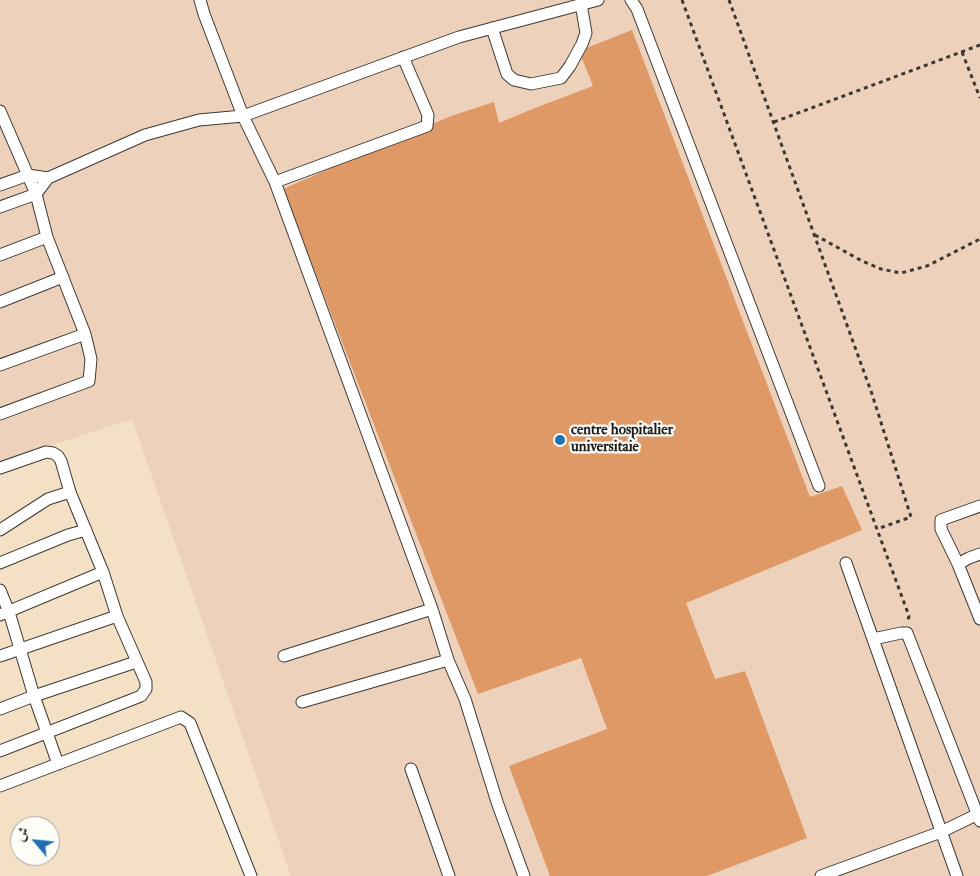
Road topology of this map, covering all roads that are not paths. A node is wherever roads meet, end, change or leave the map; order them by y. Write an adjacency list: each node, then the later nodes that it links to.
1 (200, 0): 8 (lane)
2 (598, 0): 4 (lane)
3 (630, 0): 24 (lane)
4 (581, 4): 5 (lane); 5 (lane)
5 (492, 28): 6 (lane)
6 (403, 57): 8 (lane); 12 (lane)
7 (0, 111): 9 (lane)
8 (243, 116): 11 (lane); 12 (lane)
9 (4, 134): 10 (lane)
10 (28, 175): 11 (lane); 13 (lane); 14 (lane)
11 (48, 178): 14 (lane)
12 (275, 182): 35 (lane)
13 (0, 185)
14 (36, 194): 15 (lane); 16 (lane)
15 (0, 207)
16 (47, 237): 17 (lane); 18 (lane)
17 (0, 255)
18 (63, 277): 19 (lane); 20 (lane)
19 (0, 302)
20 (86, 334): 21 (lane); 22 (lane)
21 (0, 365)
22 (0, 414)
23 (0, 468): 25 (lane)
24 (820, 486)
25 (70, 492): 27 (lane); 28 (lane)
26 (980, 506): 32 (lane)
27 (0, 530)
28 (86, 530): 30 (lane); 33 (lane)
29 (980, 554): 32 (lane)
30 (0, 563)
31 (846, 563): 39 (lane)
32 (958, 564): 38 (lane)
33 (103, 572): 36 (lane); 37 (lane)
34 (0, 590): 36 (lane)
35 (432, 609): 42 (lane); 43 (lane)
36 (4, 613): 40 (lane)
37 (117, 616): 40 (lane); 44 (lane)
38 (980, 616)
39 (872, 639): 53 (lane); 54 (lane)
40 (19, 650): 41 (lane); 45 (lane)
41 (0, 656)
42 (284, 656)
43 (448, 660): 46 (lane); 57 (lane)
44 (136, 662): 45 (lane); 48 (lane)
45 (34, 696): 47 (lane); 48 (lane)
46 (302, 702)
47 (0, 709)
48 (47, 732): 49 (lane); 50 (lane)
49 (0, 751)
50 (58, 764): 52 (lane); 55 (lane)
51 (412, 770): 56 (lane)
52 (0, 786)
53 (979, 818): 54 (lane)
54 (941, 832): 58 (lane); 59 (lane)
55 (251, 876)
56 (449, 876)
57 (524, 876)
58 (821, 876)
59 (957, 876)

